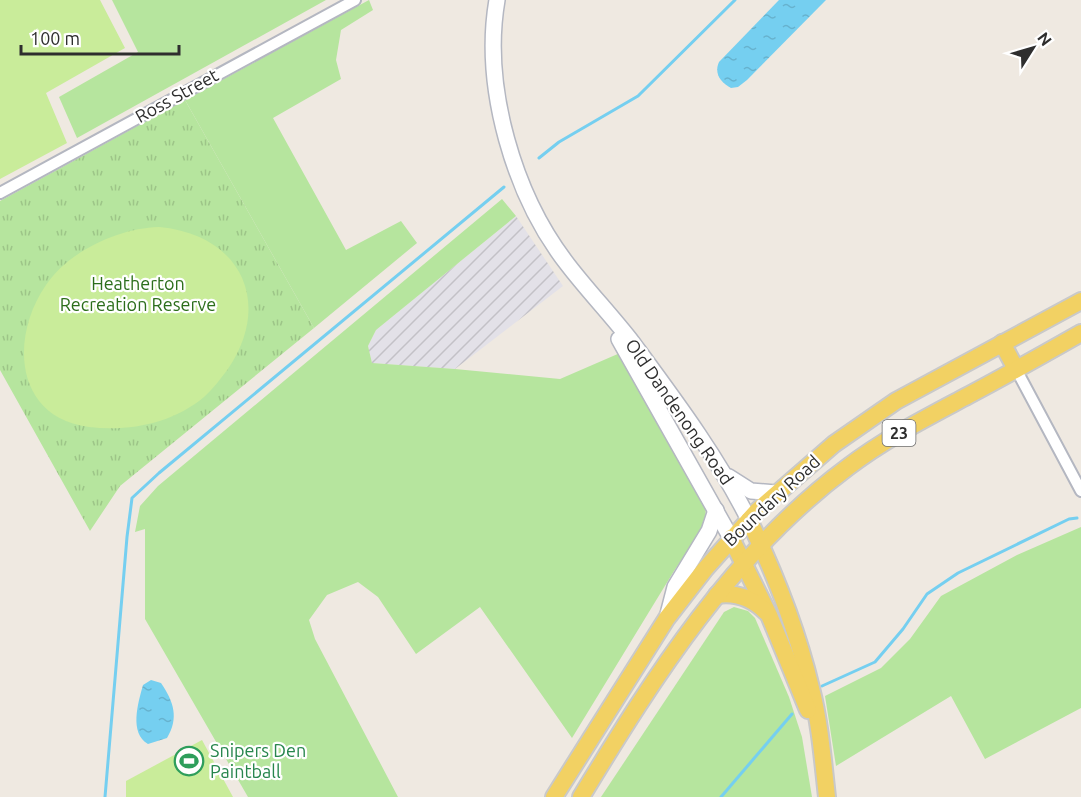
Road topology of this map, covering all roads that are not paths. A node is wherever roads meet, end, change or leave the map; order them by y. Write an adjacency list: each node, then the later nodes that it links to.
1 (355, 0): 3 (street, Ross Street)
2 (497, 0): 4 (main road, Old Dandenong Road)
3 (0, 193)
4 (595, 297): 9 (main road, Old Dandenong Road); 12 (main road, Old Dandenong Road)
5 (1081, 301): 7 (main road, Boundary Road / 23)
6 (1081, 333): 8 (main road, Boundary Road / 23)
7 (1002, 343): 8 (main road); 11 (main road, Boundary Road / 23)
8 (1016, 369): 10 (street); 15 (main road, Boundary Road / 23)
9 (722, 471): 11 (main road); 13 (main road, Old Dandenong Road)
10 (1081, 491)
11 (776, 493): 13 (main road, Boundary Road / 23)
12 (716, 510): 14 (main road, Old Dandenong Road); 19 (main road)
13 (749, 520): 14 (main road, Boundary Road / 23); 15 (main road, Old Dandenong Road)
14 (731, 538): 16 (main road, Old Dandenong Road); 19 (main road, Boundary Road / 23)
15 (761, 545): 16 (main road, Boundary Road / 23); 20 (main road, Old Dandenong Road)
16 (743, 562): 17 (main road, Boundary Road / 23); 18 (main road, Old Dandenong Road)
17 (717, 595): 18 (main road); 22 (main road, Boundary Road / 23)
18 (769, 615): 20 (main road, Old Dandenong Road)
19 (667, 618): 21 (main road, Boundary Road / 23)
20 (819, 738): 23 (main road, Old Dandenong Road)
21 (554, 797)
22 (581, 797)
23 (827, 797)

